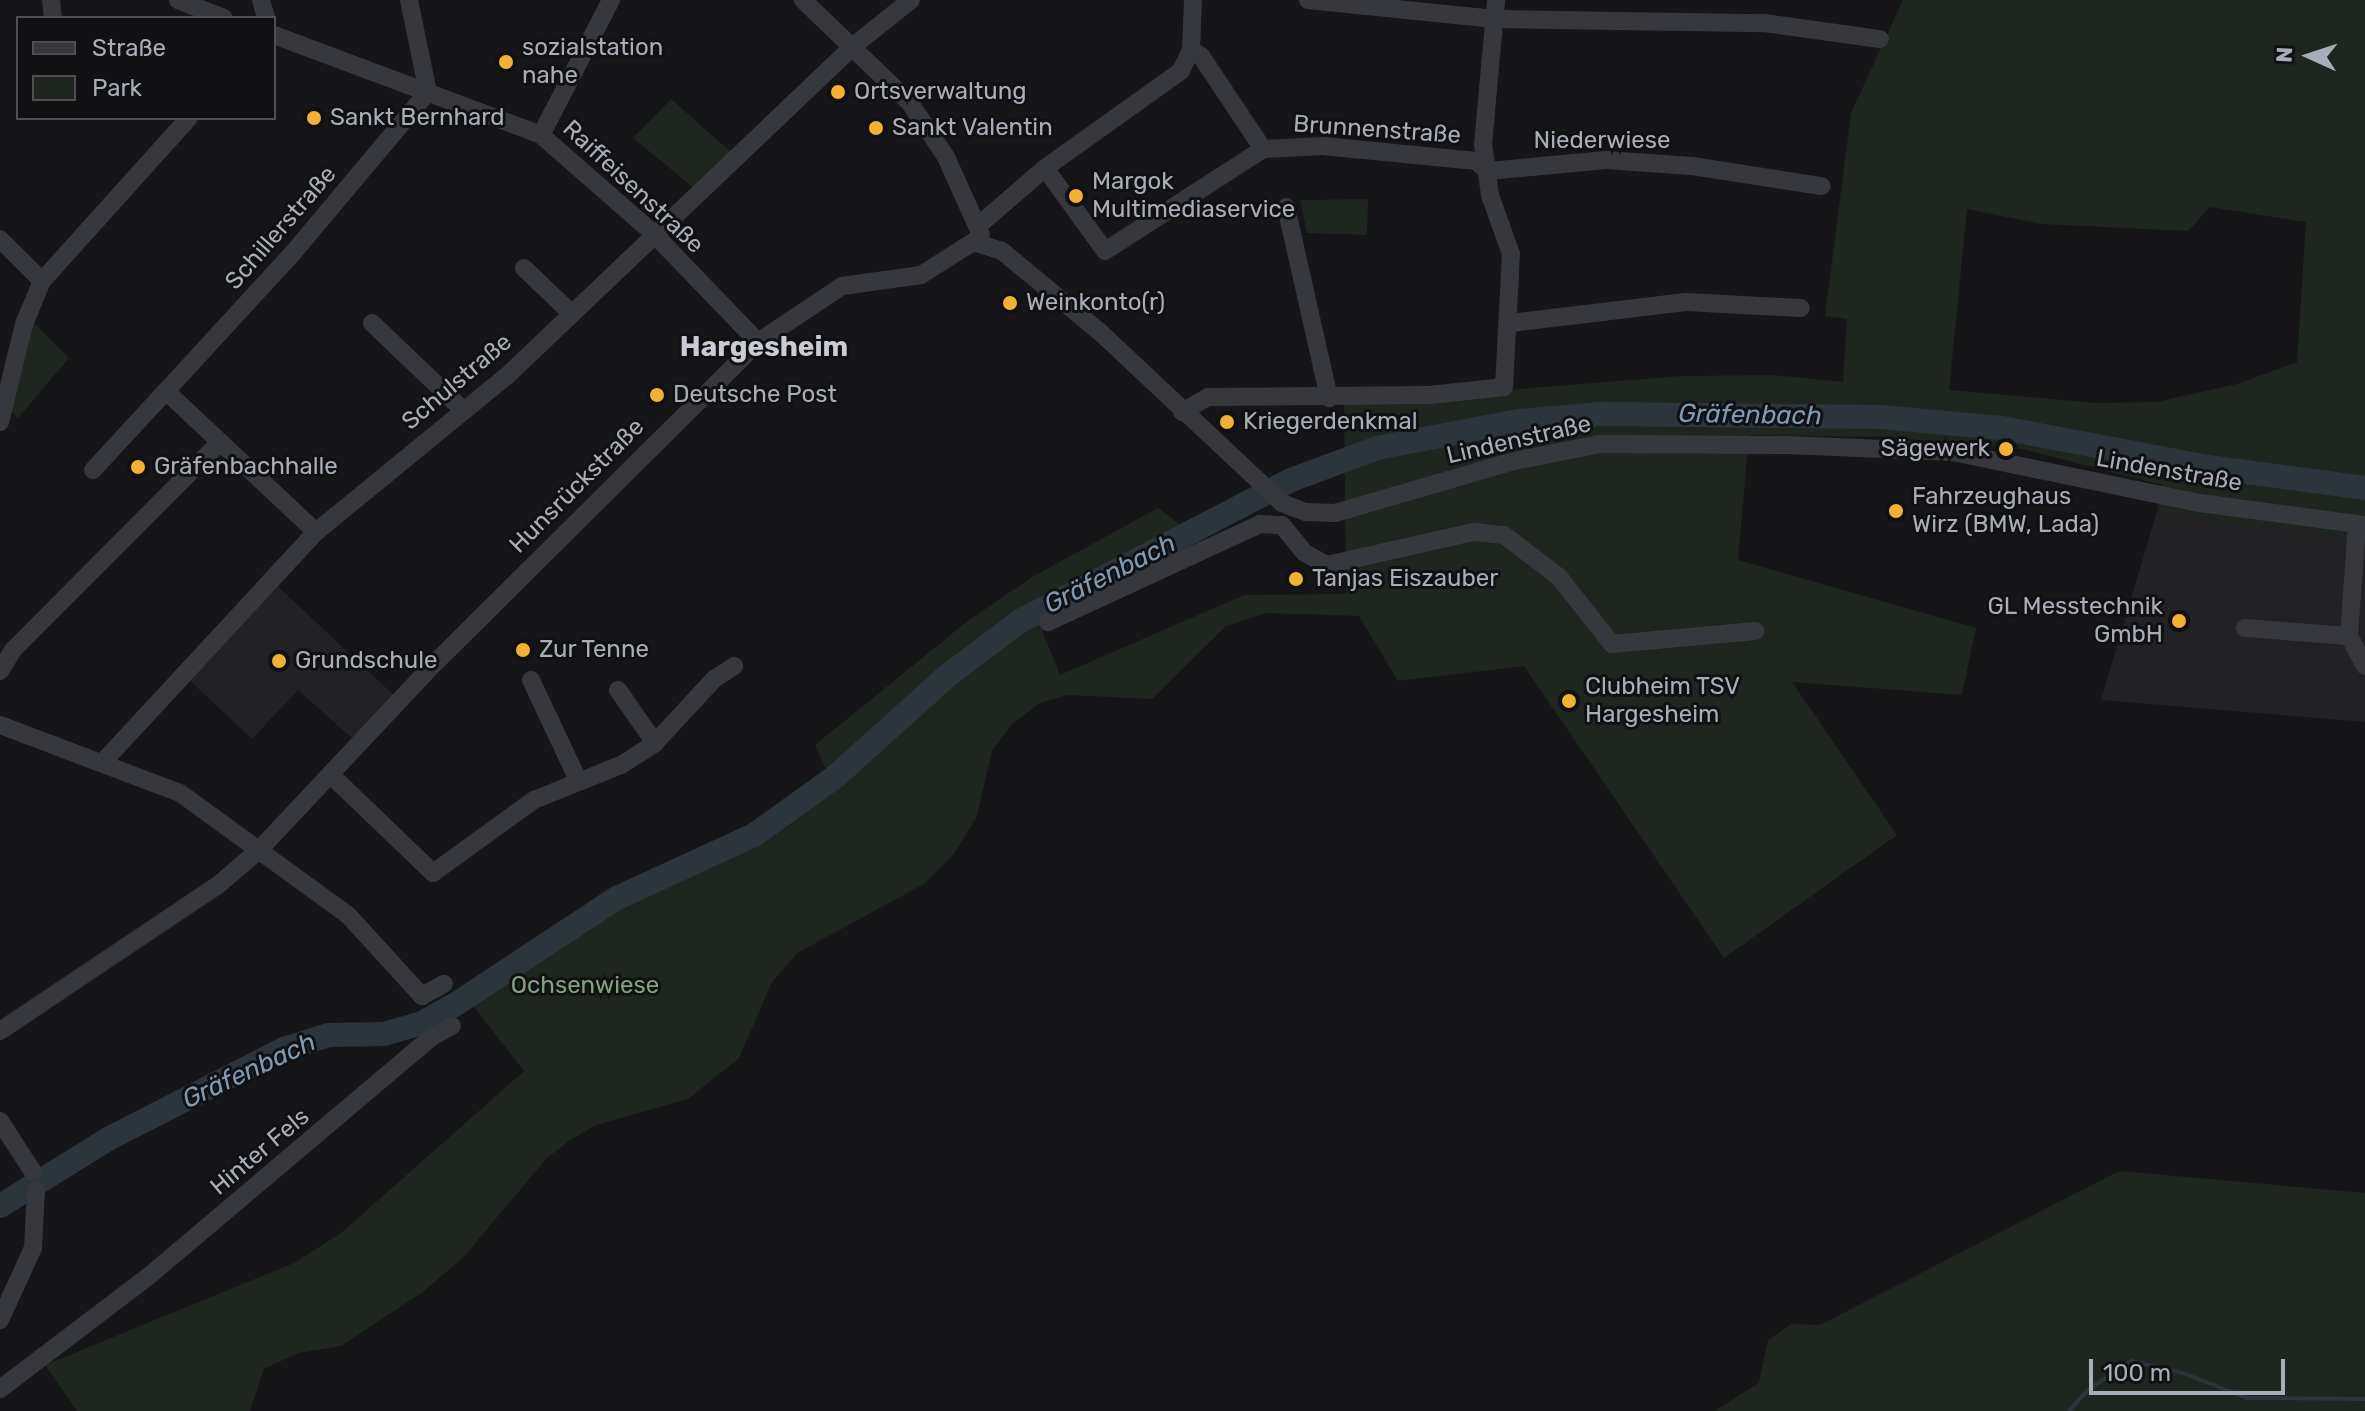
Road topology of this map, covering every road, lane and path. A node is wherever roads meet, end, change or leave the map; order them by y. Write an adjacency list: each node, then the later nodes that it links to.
1 (178, 0): 10 (street)
2 (409, 0): 15 (street)
3 (588, 0): 8 (street)
4 (803, 0): 13 (street)
5 (911, 0): 13 (street, Schulstraße)
6 (1193, 0): 14 (street)
7 (1308, 0): 9 (street)
8 (609, 4): 17 (street)
9 (1496, 9): 12 (street); 20 (street)
10 (219, 16)
11 (276, 36): 15 (street, Raiffeisenstraße)
12 (1880, 39)
13 (852, 47): 23 (street); 24 (street, Schulstraße)
14 (1191, 50): 18 (street); 19 (street, Hunsrückstraße)
15 (428, 92): 17 (street, Raiffeisenstraße); 34 (street, Schillerstraße)
16 (187, 120): 27 (street)
17 (541, 135): 24 (street, Raiffeisenstraße)
18 (1263, 149): 19 (street, Brunnenstraße); 20 (street, Brunnenstraße)
19 (1045, 168): 23 (street, Hunsrückstraße)
20 (1488, 171): 21 (street, Niederwiese); 31 (street)
21 (1821, 186)
22 (1286, 207): 35 (street)
23 (980, 233): 32 (street, Hunsrückstraße); 37 (street)
24 (654, 234): 29 (street, Schulstraße); 32 (street, Raiffeisenstraße)
25 (0, 239): 27 (street)
26 (524, 268): 29 (street)
27 (42, 281): 33 (street)
28 (1801, 308): 31 (street)
29 (571, 313): 36 (street, Schulstraße)
30 (372, 323): 36 (street)
31 (1510, 323): 35 (street)
32 (758, 342): 57 (street, Hunsrückstraße)
33 (5, 380): 38 (street)
34 (166, 391): 39 (street); 40 (street, Schillerstraße)
35 (1329, 398): 37 (street)
36 (463, 410): 44 (street, Schulstraße)
37 (1182, 412): 41 (street)
38 (0, 422)
39 (220, 442): 44 (street); 51 (street)
40 (93, 470)
41 (1286, 505): 42 (street); 43 (street, Lindenstraße)
42 (1282, 525): 45 (street); 47 (street)
43 (2361, 525): 48 (street)
44 (316, 532): 56 (street, Schulstraße)
45 (1048, 622)
46 (2245, 628): 48 (street)
47 (1755, 631)
48 (2349, 636): 50 (street)
49 (734, 666): 55 (street)
50 (2365, 666)
51 (0, 671)
52 (531, 680): 58 (street)
53 (618, 690): 55 (street)
54 (0, 725): 56 (street)
55 (655, 743): 58 (street)
56 (102, 763): 59 (street)
57 (332, 776): 58 (street); 59 (street, Hunsrückstraße)
58 (578, 780)
59 (259, 850): 60 (street); 62 (street, Hunsrückstraße)
60 (444, 984)
61 (452, 1026): 65 (street, Hinter Fels)
62 (0, 1031)
63 (0, 1121): 64 (street)
64 (0, 1320)
65 (0, 1389)

